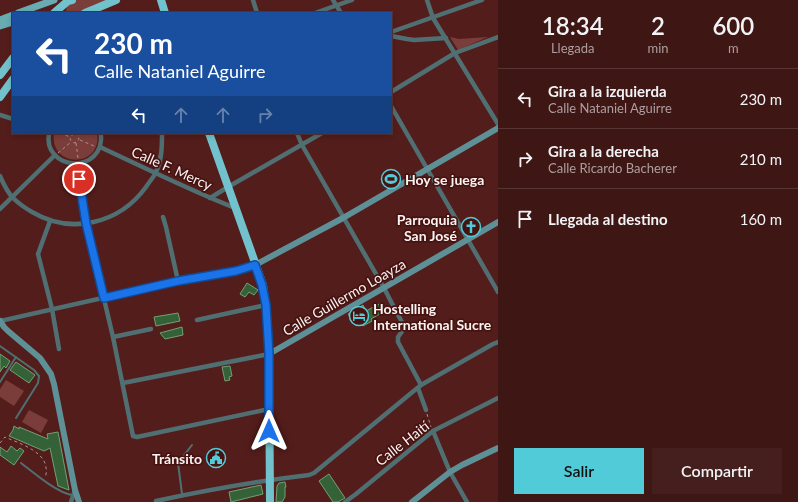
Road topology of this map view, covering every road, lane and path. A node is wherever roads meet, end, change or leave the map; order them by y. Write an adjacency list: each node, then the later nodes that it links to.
1 (54, 0): 11 (main road)
2 (72, 0): 12 (highway)
3 (116, 0): 13 (highway)
4 (161, 0): 14 (highway)
5 (253, 0): 15 (street)
6 (333, 0): 10 (street)
7 (352, 0): 10 (street)
8 (427, 0): 19 (street)
9 (482, 0): 19 (street)
10 (336, 6): 16 (street); 17 (street)
11 (21, 12)
12 (55, 12)
13 (87, 12)
14 (165, 12)
15 (257, 12)
16 (318, 12)
17 (339, 12)
18 (12, 15): 20 (main road)
19 (433, 18): 23 (street); 26 (street)
20 (0, 20)
21 (12, 22): 22 (main road)
22 (0, 26)
23 (392, 32)
24 (392, 36): 26 (street)
25 (498, 37): 27 (street)
26 (446, 38): 27 (street)
27 (455, 53): 31 (street); 36 (street)
28 (12, 59): 29 (highway)
29 (0, 75)
30 (12, 80): 32 (highway)
31 (392, 91)
32 (0, 97)
33 (392, 108): 56 (street)
34 (0, 115): 35 (street)
35 (12, 119)
36 (498, 124)
37 (498, 128): 56 (street)
38 (49, 134): 54 (street)
39 (62, 134): 48 (path)
40 (74, 134): 48 (path)
41 (81, 134): 47 (path)
42 (101, 134): 53 (street)
43 (162, 134): 57 (street)
44 (209, 134): 59 (highway)
45 (297, 134): 52 (street)
46 (320, 134): 52 (street)
47 (78, 136): 49 (path)
48 (70, 137): 50 (path)
49 (79, 140): 51 (path); 53 (path)
50 (71, 141): 51 (path); 54 (path)
51 (76, 143): 55 (path)
52 (302, 145): 59 (street); 65 (street)
53 (99, 149): 55 (street); 57 (street, Calle F. Mercy)
54 (55, 155): 55 (street); 60 (street)
55 (76, 164): 68 (street)
56 (427, 168): 65 (street); 69 (street)
57 (156, 174): 61 (street, Calle F. Mercy); 68 (street)
58 (0, 176): 60 (street)
59 (228, 187): 61 (street); 62 (highway)
60 (12, 197): 63 (street); 66 (street)
61 (210, 198): 62 (street, Calle F. Mercy)
62 (235, 208): 70 (highway)
63 (0, 209)
64 (163, 217): 71 (street)
65 (343, 218): 70 (street); 72 (street)
66 (50, 221): 68 (street); 76 (street)
67 (498, 222): 69 (street, Calle Guillermo Loayza)
68 (86, 223): 74 (street)
69 (468, 240): 72 (street, Calle Guillermo Loayza); 73 (street)
70 (255, 265): 71 (street); 75 (highway)
71 (178, 281): 74 (street)
72 (384, 288): 86 (street, Calle Guillermo Loayza); 90 (street)
73 (498, 292)
74 (104, 298): 76 (street); 80 (street)
75 (266, 305): 77 (street); 86 (highway)
76 (52, 309): 78 (street); 85 (street)
77 (197, 320)
78 (0, 321): 103 (street)
79 (151, 329): 80 (street)
80 (113, 337): 89 (street)
81 (498, 337): 83 (street)
82 (498, 342): 83 (street)
83 (493, 344): 90 (street)
84 (0, 346): 87 (lane)
85 (59, 349)
86 (269, 354): 89 (street, Calle Guillermo Loayza); 92 (highway)
87 (16, 357): 88 (lane); 94 (lane)
88 (0, 382)
89 (123, 383): 92 (street)
90 (419, 386): 93 (street); 102 (street)
91 (498, 398): 95 (street, Calle Haití)
92 (269, 409): 102 (highway)
93 (426, 410): 95 (path)
94 (16, 418)
95 (433, 431): 100 (street); 109 (street, Calle Haití)
96 (0, 443): 101 (path)
97 (192, 445): 104 (lane)
98 (498, 448): 100 (street)
99 (21, 463): 101 (lane)
100 (450, 472): 110 (street); 111 (street)
101 (44, 480): 103 (lane)
102 (269, 480): 104 (street); 108 (highway)
103 (74, 493): 106 (street); 107 (street)
104 (182, 496): 105 (street)
105 (156, 501)
106 (71, 502)
107 (79, 502)
108 (270, 502)
109 (345, 502)
110 (412, 502)
111 (467, 502)

